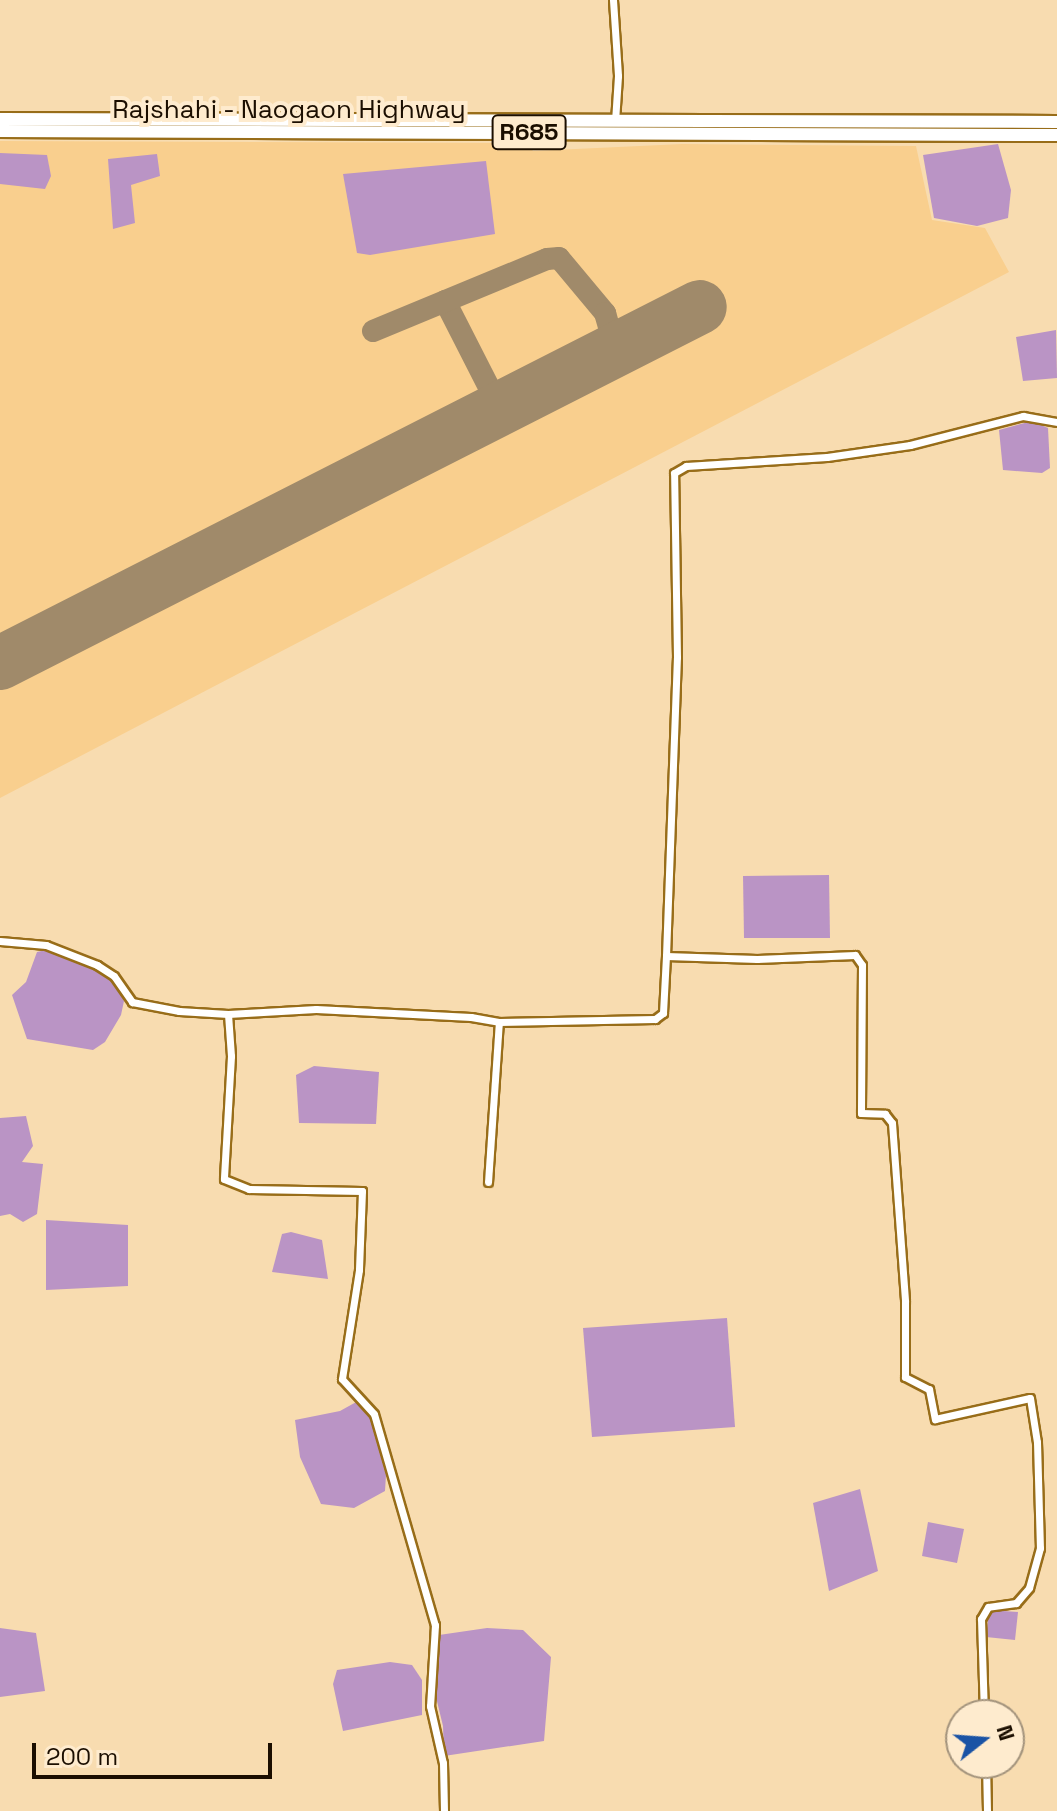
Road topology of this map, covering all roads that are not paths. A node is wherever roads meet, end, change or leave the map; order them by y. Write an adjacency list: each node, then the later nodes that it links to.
1 (613, 0): 3 (street)
2 (0, 119): 3 (main road, Rajshahi - Naogaon Highway / R685)
3 (615, 121): 5 (main road, Rajshahi - Naogaon Highway / R685)
4 (1057, 122): 5 (main road, Rajshahi - Naogaon Highway / R685)
5 (643, 127): 6 (main road, Rajshahi - Naogaon Highway / R685); 7 (main road, Rajshahi - Naogaon Highway / R685)
6 (0, 131)
7 (1057, 135)
8 (1057, 422): 10 (street)
9 (0, 941): 11 (street)
10 (666, 956): 12 (street); 14 (street)
11 (228, 1014): 12 (street); 16 (street)
12 (499, 1022): 13 (street)
13 (488, 1182)
14 (984, 1699)
15 (986, 1779): 17 (street)
16 (444, 1811)
17 (987, 1811)

